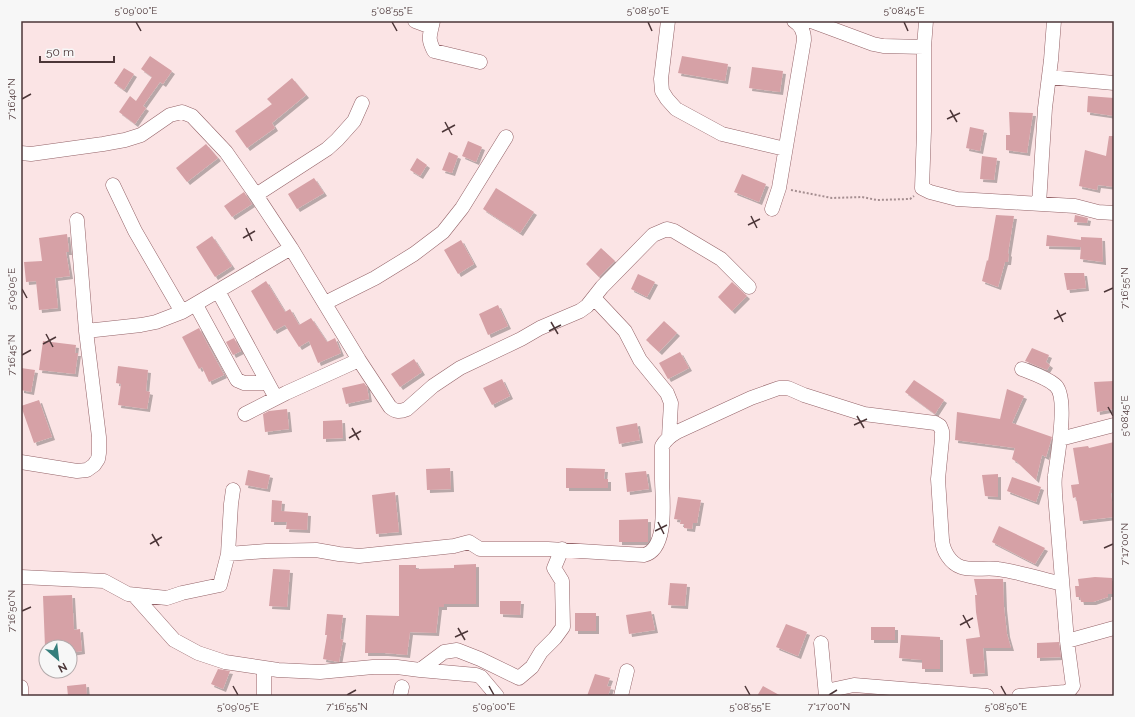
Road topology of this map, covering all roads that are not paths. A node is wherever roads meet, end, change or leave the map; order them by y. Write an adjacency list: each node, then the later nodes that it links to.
1 (415, 21): 6 (street)
2 (668, 21): 13 (street)
3 (926, 21): 7 (street)
4 (1054, 21): 9 (street)
5 (800, 22): 7 (street); 13 (street)
6 (432, 24): 8 (street)
7 (924, 47): 17 (street)
8 (480, 62)
9 (1049, 76): 10 (street); 17 (street)
10 (1114, 83)
11 (362, 103): 16 (street)
12 (506, 137): 25 (street)
13 (785, 149): 18 (street)
14 (21, 153): 16 (street)
15 (113, 185): 27 (street)
16 (256, 195): 21 (street)
17 (1039, 204): 19 (street)
18 (772, 209)
19 (1114, 213)
20 (77, 220): 28 (street)
21 (291, 248): 23 (street); 25 (street)
22 (749, 287): 24 (street)
23 (218, 291): 26 (street); 31 (street)
24 (594, 298): 29 (street); 35 (street)
25 (325, 303): 29 (street)
26 (196, 305): 27 (street); 31 (street)
27 (182, 312): 28 (street)
28 (86, 331): 37 (street)
29 (359, 360): 32 (street)
30 (1022, 369): 36 (street)
31 (267, 383): 32 (street)
32 (276, 398): 33 (street)
33 (245, 414)
34 (1114, 425): 36 (street)
35 (669, 437): 39 (street); 42 (street)
36 (1060, 439): 42 (street)
37 (21, 462)
38 (233, 490): 40 (street)
39 (562, 549): 40 (street); 50 (street)
40 (228, 554): 44 (street)
41 (21, 577): 43 (street)
42 (1062, 584): 47 (street)
43 (134, 595): 44 (street); 45 (street)
44 (157, 598): 45 (street)
45 (162, 625): 49 (street)
46 (1114, 628): 47 (street)
47 (1066, 641): 60 (street)
48 (821, 643): 53 (street)
49 (264, 669): 50 (street); 56 (street)
50 (420, 670): 57 (street)
51 (627, 671): 58 (street)
52 (21, 686): 55 (street)
53 (826, 693): 54 (street)
54 (955, 695): 59 (street)
55 (21, 696)
56 (264, 696)
57 (497, 696)
58 (621, 696)
59 (987, 696)
60 (1019, 696)

